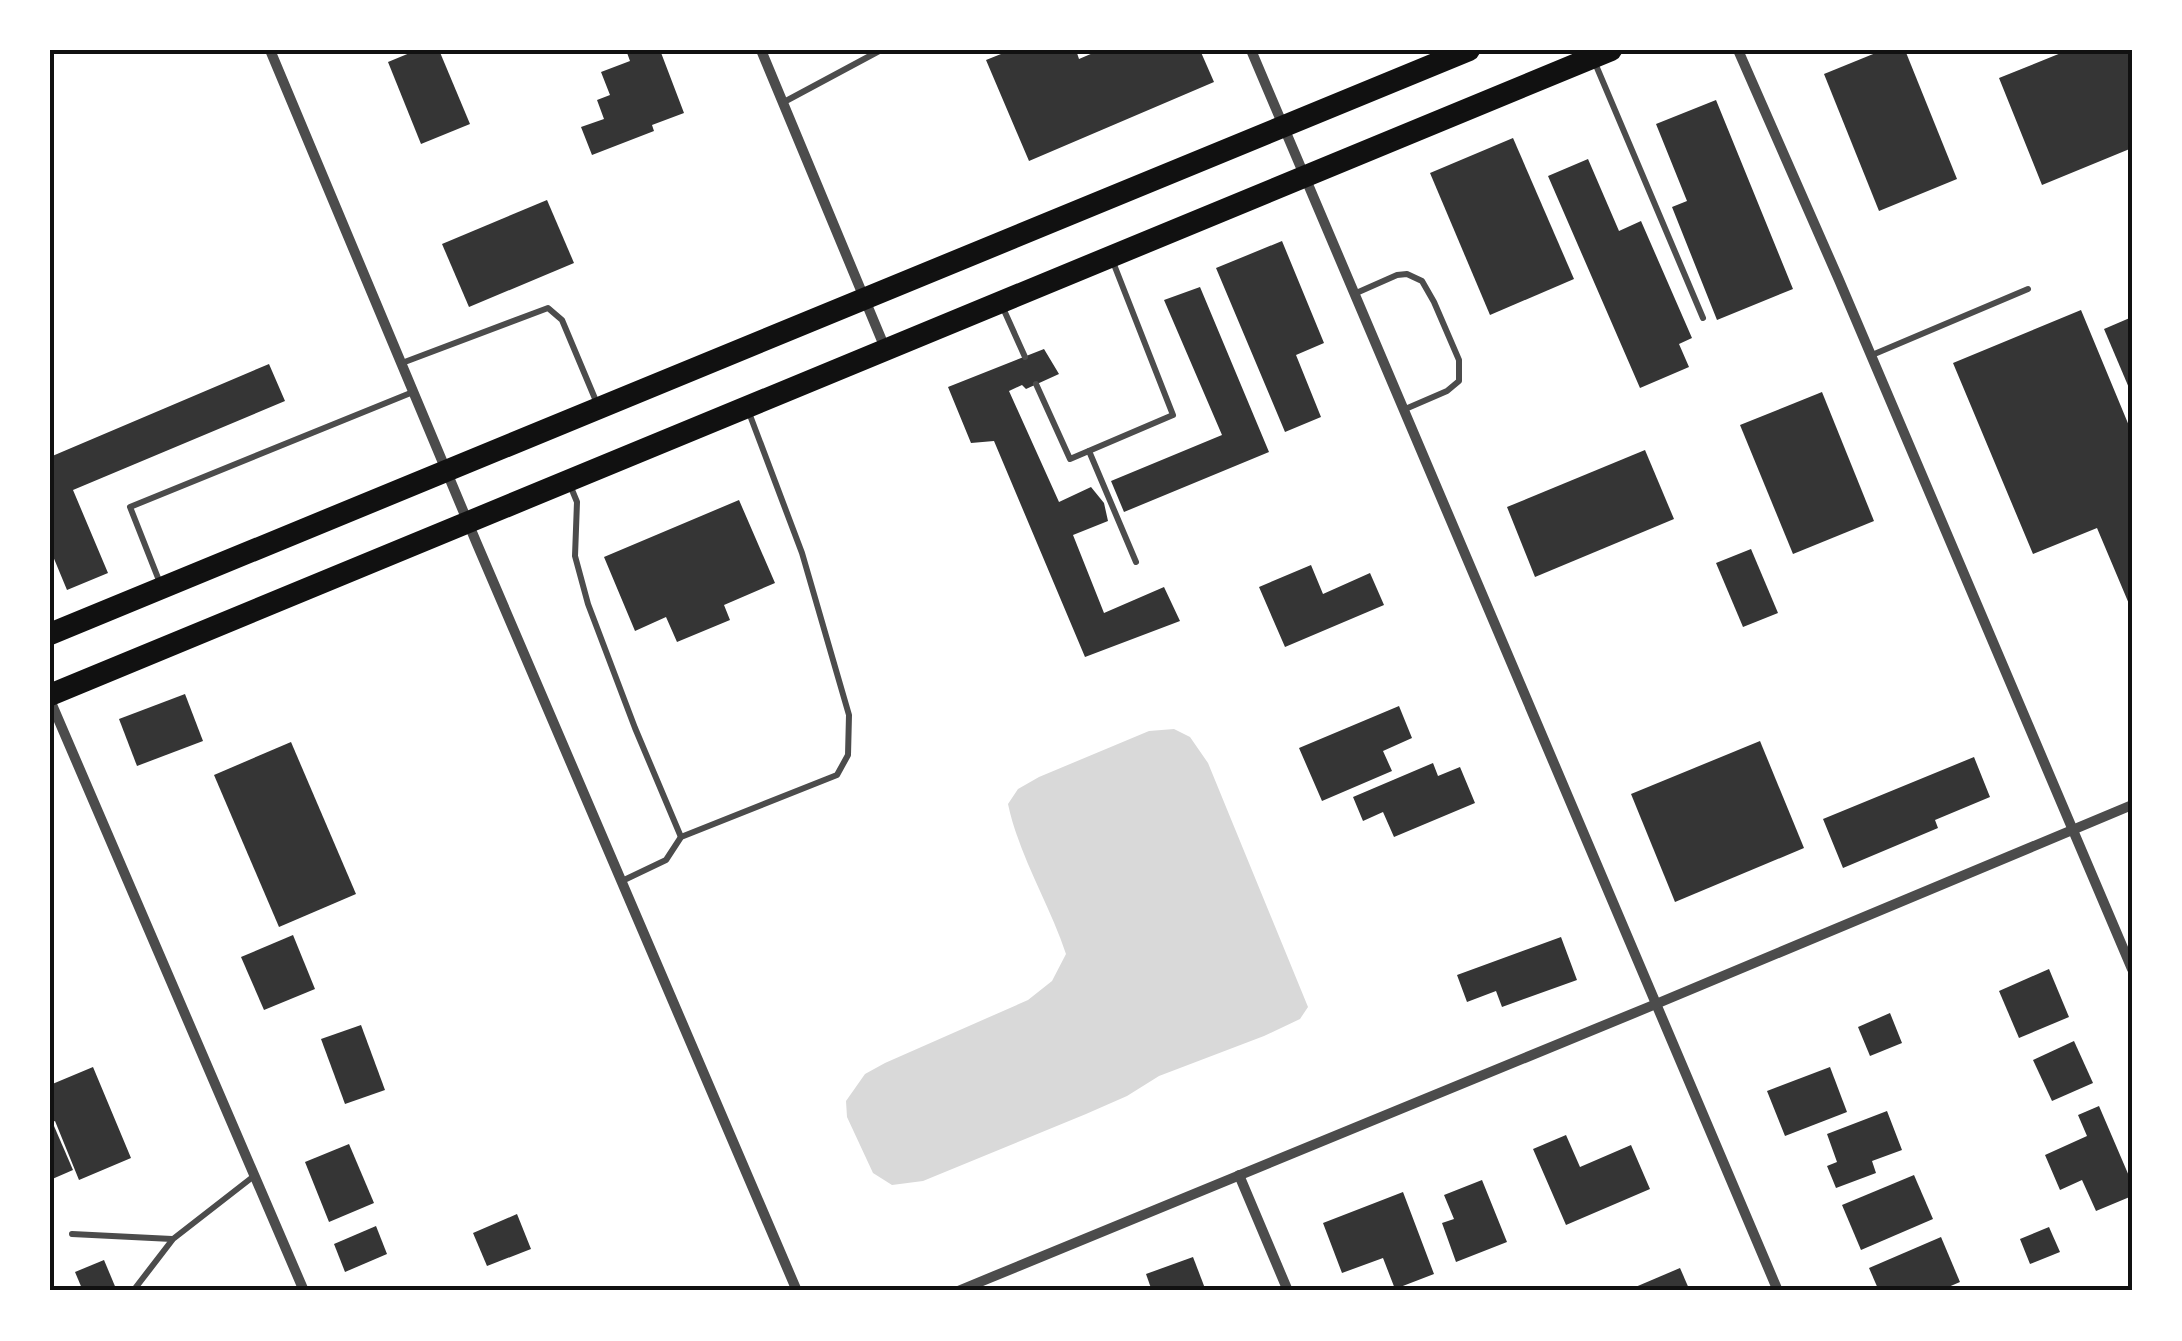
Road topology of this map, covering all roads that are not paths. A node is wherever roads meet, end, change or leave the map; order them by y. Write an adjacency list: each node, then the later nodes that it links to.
1 (270, 50): 20 (street)
2 (761, 50): 8 (street)
3 (881, 50): 8 (lane)
4 (1251, 50): 9 (street)
5 (1469, 50): 9 (main road)
6 (1738, 50): 19 (street)
7 (1602, 54): 10 (main road); 16 (lane)
8 (783, 103): 14 (street)
9 (1282, 126): 10 (street); 14 (main road)
10 (1304, 177): 11 (main road); 13 (street)
11 (1110, 256): 15 (main road); 26 (lane)
12 (2028, 289): 19 (lane)
13 (1353, 294): 25 (street); 25 (lane)
14 (864, 298): 17 (street); 24 (main road)
15 (1000, 302): 17 (main road); 18 (lane)
16 (1703, 318)
17 (886, 349): 23 (main road)
18 (1025, 356)
19 (1871, 356): 35 (street)
20 (402, 363): 22 (street); 24 (lane)
21 (1036, 384): 26 (lane)
22 (414, 391): 27 (street); 31 (lane)
23 (747, 406): 28 (main road); 36 (lane)
24 (598, 407): 27 (main road)
25 (1403, 410): 39 (street)
26 (1089, 451): 30 (lane)
27 (446, 470): 29 (street); 31 (main road)
28 (568, 480): 29 (main road); 36 (lane)
29 (468, 522): 33 (main road); 37 (street)
30 (1136, 562)
31 (162, 588): 32 (main road)
32 (50, 634)
33 (50, 697): 41 (street)
34 (2132, 805): 35 (street)
35 (2074, 830): 38 (street); 39 (street)
36 (681, 837): 37 (lane)
37 (622, 881): 46 (street)
38 (2132, 968)
39 (1656, 1004): 40 (street); 49 (street)
40 (1238, 1175): 47 (street); 48 (street)
41 (254, 1176): 43 (lane); 45 (street)
42 (72, 1234): 43 (lane)
43 (173, 1239): 44 (lane)
44 (133, 1291)
45 (304, 1291)
46 (798, 1291)
47 (958, 1291)
48 (1288, 1291)
49 (1778, 1291)

